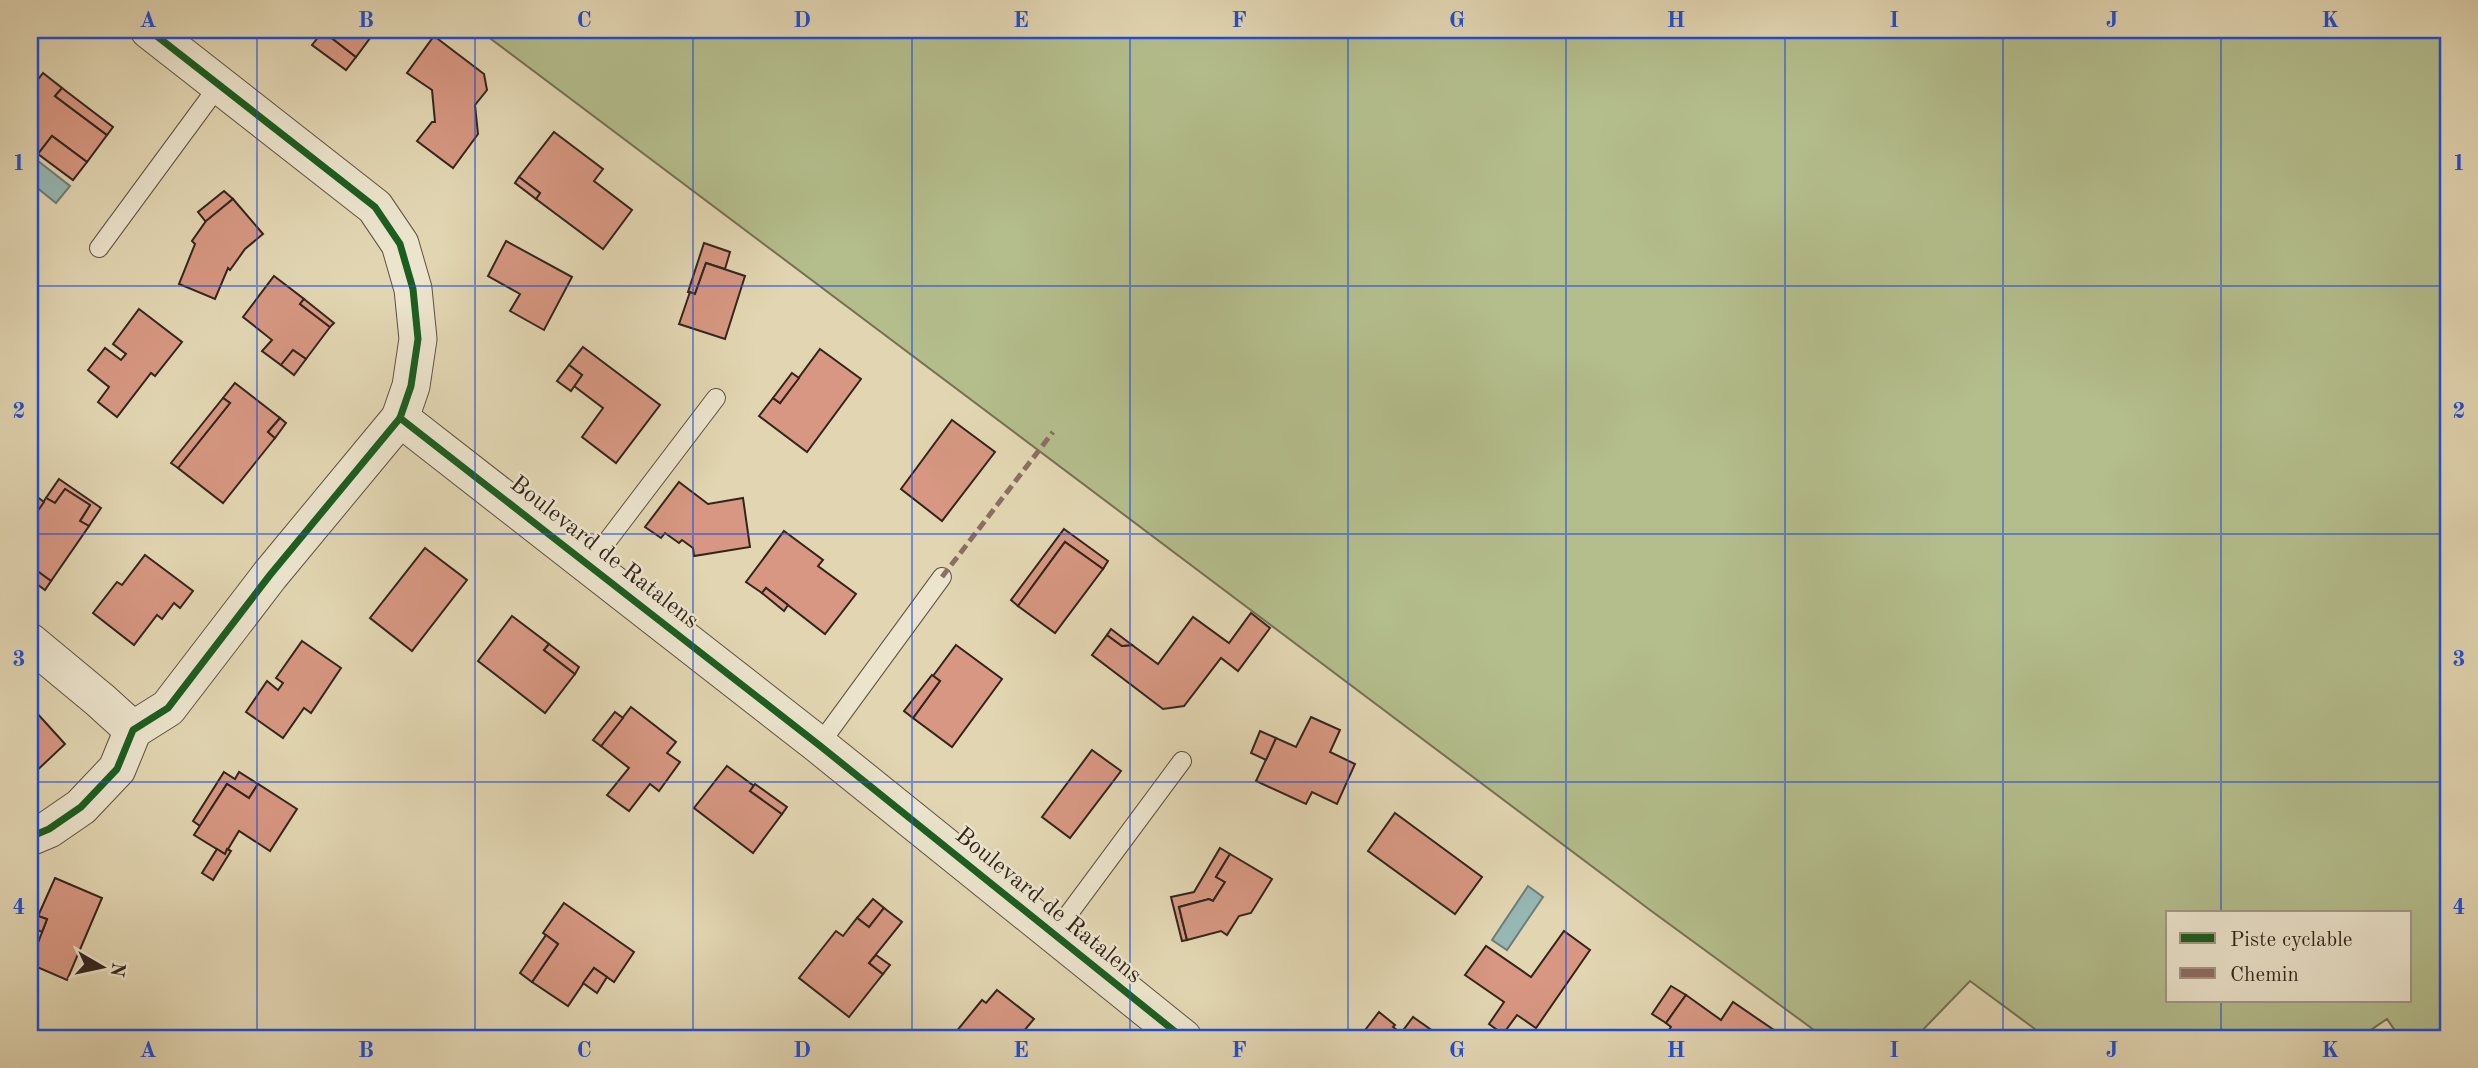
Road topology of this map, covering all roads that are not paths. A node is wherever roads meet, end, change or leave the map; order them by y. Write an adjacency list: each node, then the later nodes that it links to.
1 (149, 30): 2 (street)
2 (219, 85): 3 (lane); 5 (street)
3 (99, 247)
4 (716, 398): 6 (lane)
5 (400, 418): 6 (street, Boulevard de Ratalens); 9 (street)
6 (589, 565): 10 (street, Boulevard de Ratalens)
7 (943, 577): 10 (lane)
8 (30, 642): 9 (street)
9 (133, 730): 12 (street)
10 (819, 745): 13 (street, Boulevard de Ratalens)
11 (1182, 761): 13 (lane, Boulevard de Ratalens)
12 (30, 837)
13 (1053, 934): 14 (street, Boulevard de Ratalens)
14 (1183, 1038)

